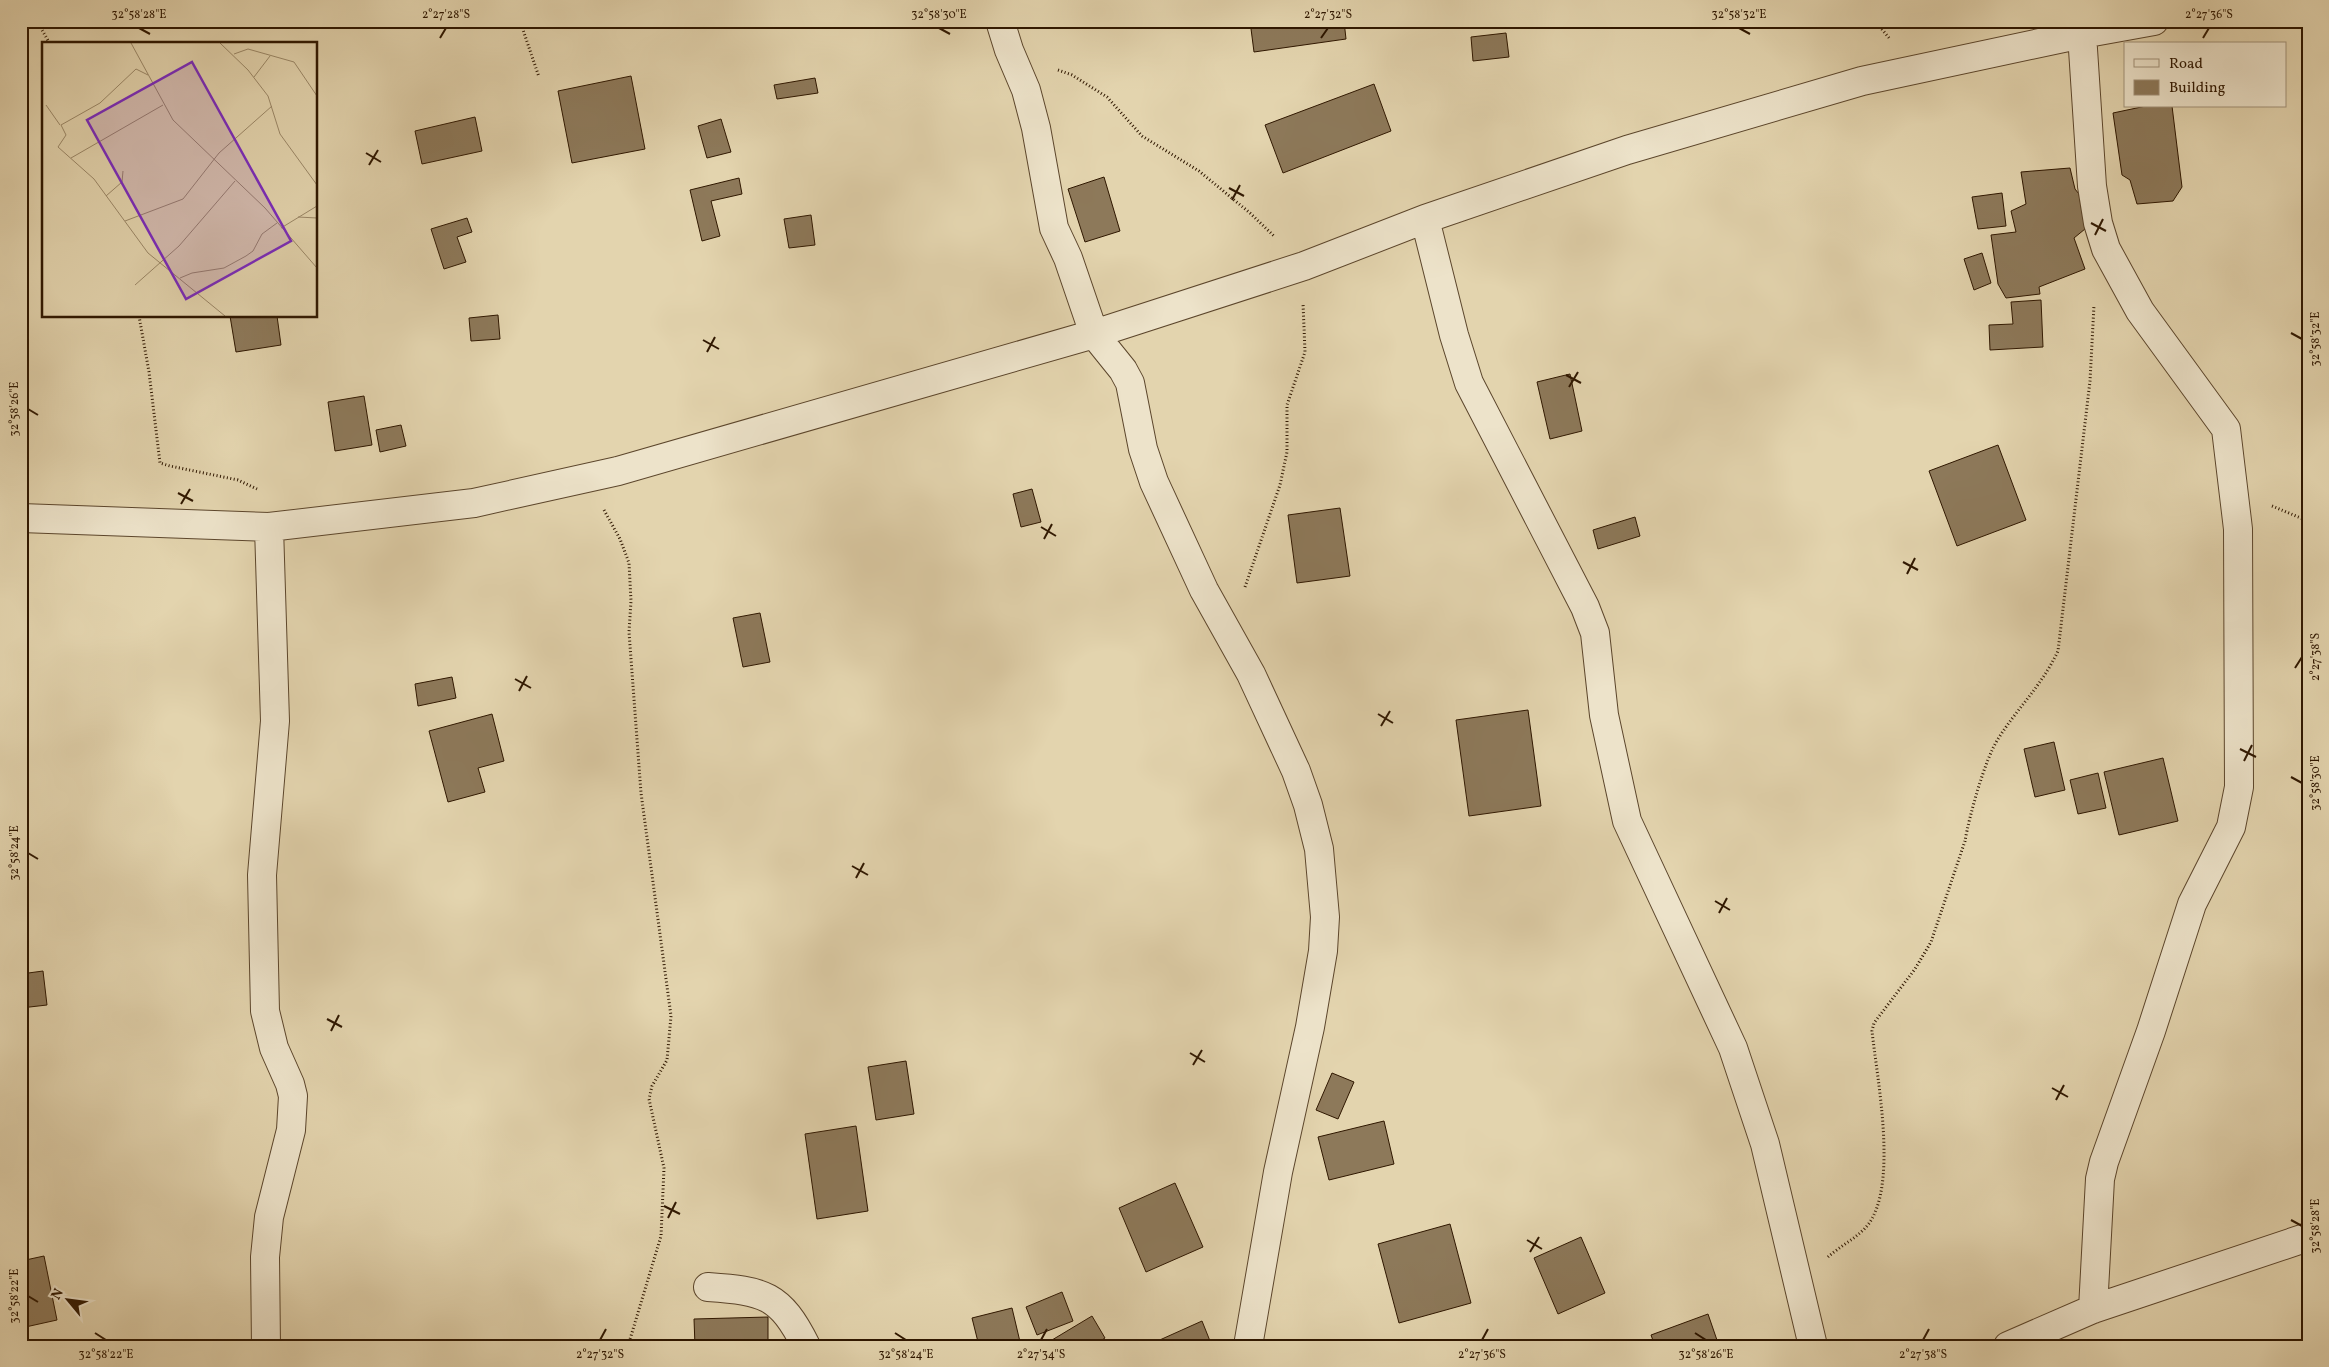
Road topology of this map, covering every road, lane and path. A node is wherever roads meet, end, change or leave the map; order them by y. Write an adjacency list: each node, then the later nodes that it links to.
1 (37, 21): 6 (path)
2 (520, 21): 8 (path)
3 (1000, 21): 7 (street)
4 (2149, 22): 5 (street)
5 (2082, 34): 9 (street); 22 (street)
6 (49, 42)
7 (1009, 50): 10 (path); 13 (street)
8 (539, 77)
9 (1426, 219): 10 (street); 20 (street)
10 (1304, 266): 13 (street); 18 (path)
11 (2094, 301): 20 (path)
12 (139, 318): 15 (path)
13 (1094, 334): 14 (street); 18 (street)
14 (587, 478): 17 (street); 24 (path)
15 (263, 491)
16 (21, 518): 17 (street)
17 (269, 527): 23 (street)
18 (1231, 639): 26 (street)
19 (2308, 1237): 22 (street)
20 (1798, 1284): 27 (street)
21 (708, 1287): 25 (street)
22 (2093, 1309): 28 (street)
23 (266, 1346)
24 (628, 1346)
25 (806, 1346)
26 (1248, 1346)
27 (1813, 1346)
28 (2008, 1346)

